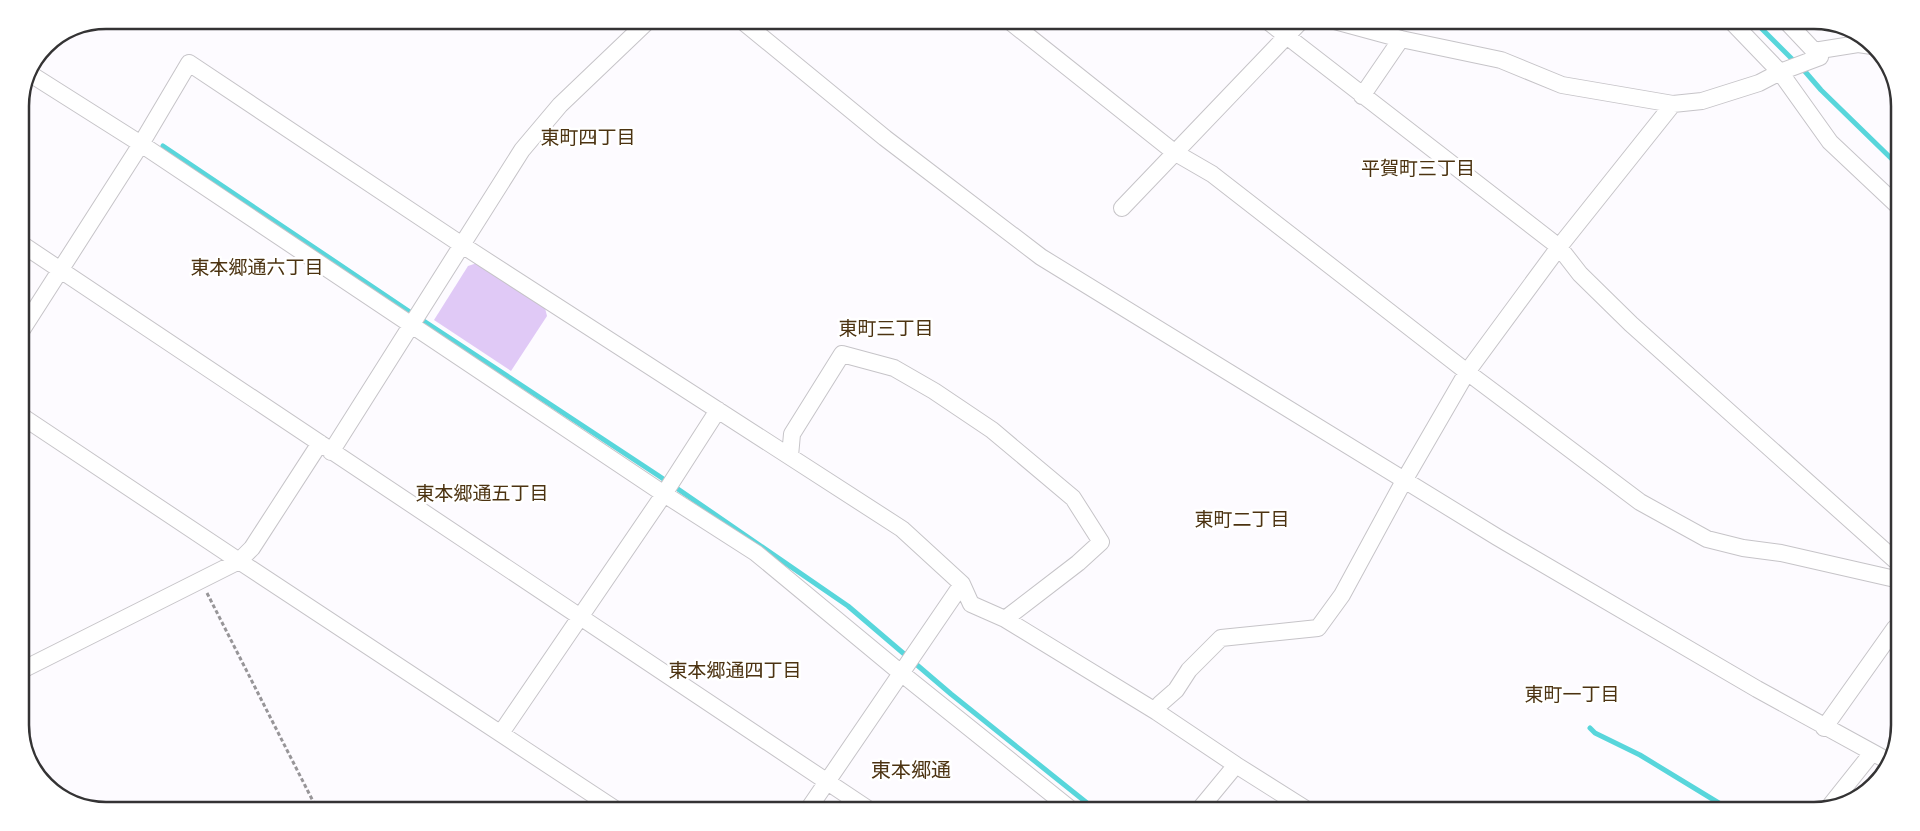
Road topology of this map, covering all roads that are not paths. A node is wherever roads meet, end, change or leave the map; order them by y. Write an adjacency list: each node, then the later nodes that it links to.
1 (640, 29): 21 (street)
2 (752, 29): 32 (street)
3 (1019, 29): 18 (street)
4 (1278, 29): 9 (street)
5 (1294, 29): 9 (street)
6 (1364, 29): 10 (street)
7 (1739, 29): 13 (street)
8 (1793, 29): 12 (street)
9 (1287, 36): 15 (street); 18 (street)
10 (1401, 39): 15 (street); 16 (street)
11 (1860, 44): 12 (street)
12 (1814, 51): 13 (street)
13 (1780, 72): 16 (street); 19 (street)
14 (35, 77): 17 (street)
15 (1362, 96): 22 (street)
16 (1673, 104): 22 (street)
17 (141, 144): 21 (street); 24 (street); 26 (street)
18 (1174, 152): 20 (street); 27 (street)
19 (1891, 199)
20 (1122, 208)
21 (462, 245): 26 (street); 28 (street)
22 (1559, 247): 27 (street); 34 (street)
23 (29, 249): 24 (street)
24 (61, 270): 25 (street); 30 (street)
25 (29, 319)
26 (411, 325): 30 (street); 33 (street)
27 (1467, 372): 32 (street); 36 (street)
28 (718, 410): 31 (street); 33 (street)
29 (29, 421): 35 (street)
30 (326, 447): 35 (street); 38 (street)
31 (790, 456): 37 (street); 39 (street)
32 (1405, 479): 43 (street); 44 (street)
33 (664, 494): 38 (street); 42 (street)
34 (1891, 555)
35 (238, 561): 41 (street); 45 (street)
36 (1891, 578)
37 (962, 584): 39 (street); 42 (street)
38 (581, 617): 45 (street); 49 (street)
39 (1005, 619): 43 (street)
40 (1891, 634): 44 (street)
41 (29, 666)
42 (901, 673): 49 (street); 54 (street)
43 (1157, 712): 48 (street)
44 (1824, 728): 46 (street)
45 (502, 733): 51 (street)
46 (1872, 753): 47 (street); 50 (street)
47 (1883, 759)
48 (1236, 765): 55 (street); 56 (street)
49 (828, 781): 52 (street); 53 (street)
50 (1834, 800)
51 (605, 802)
52 (814, 802)
53 (858, 802)
54 (1062, 802)
55 (1205, 802)
56 (1296, 802)

